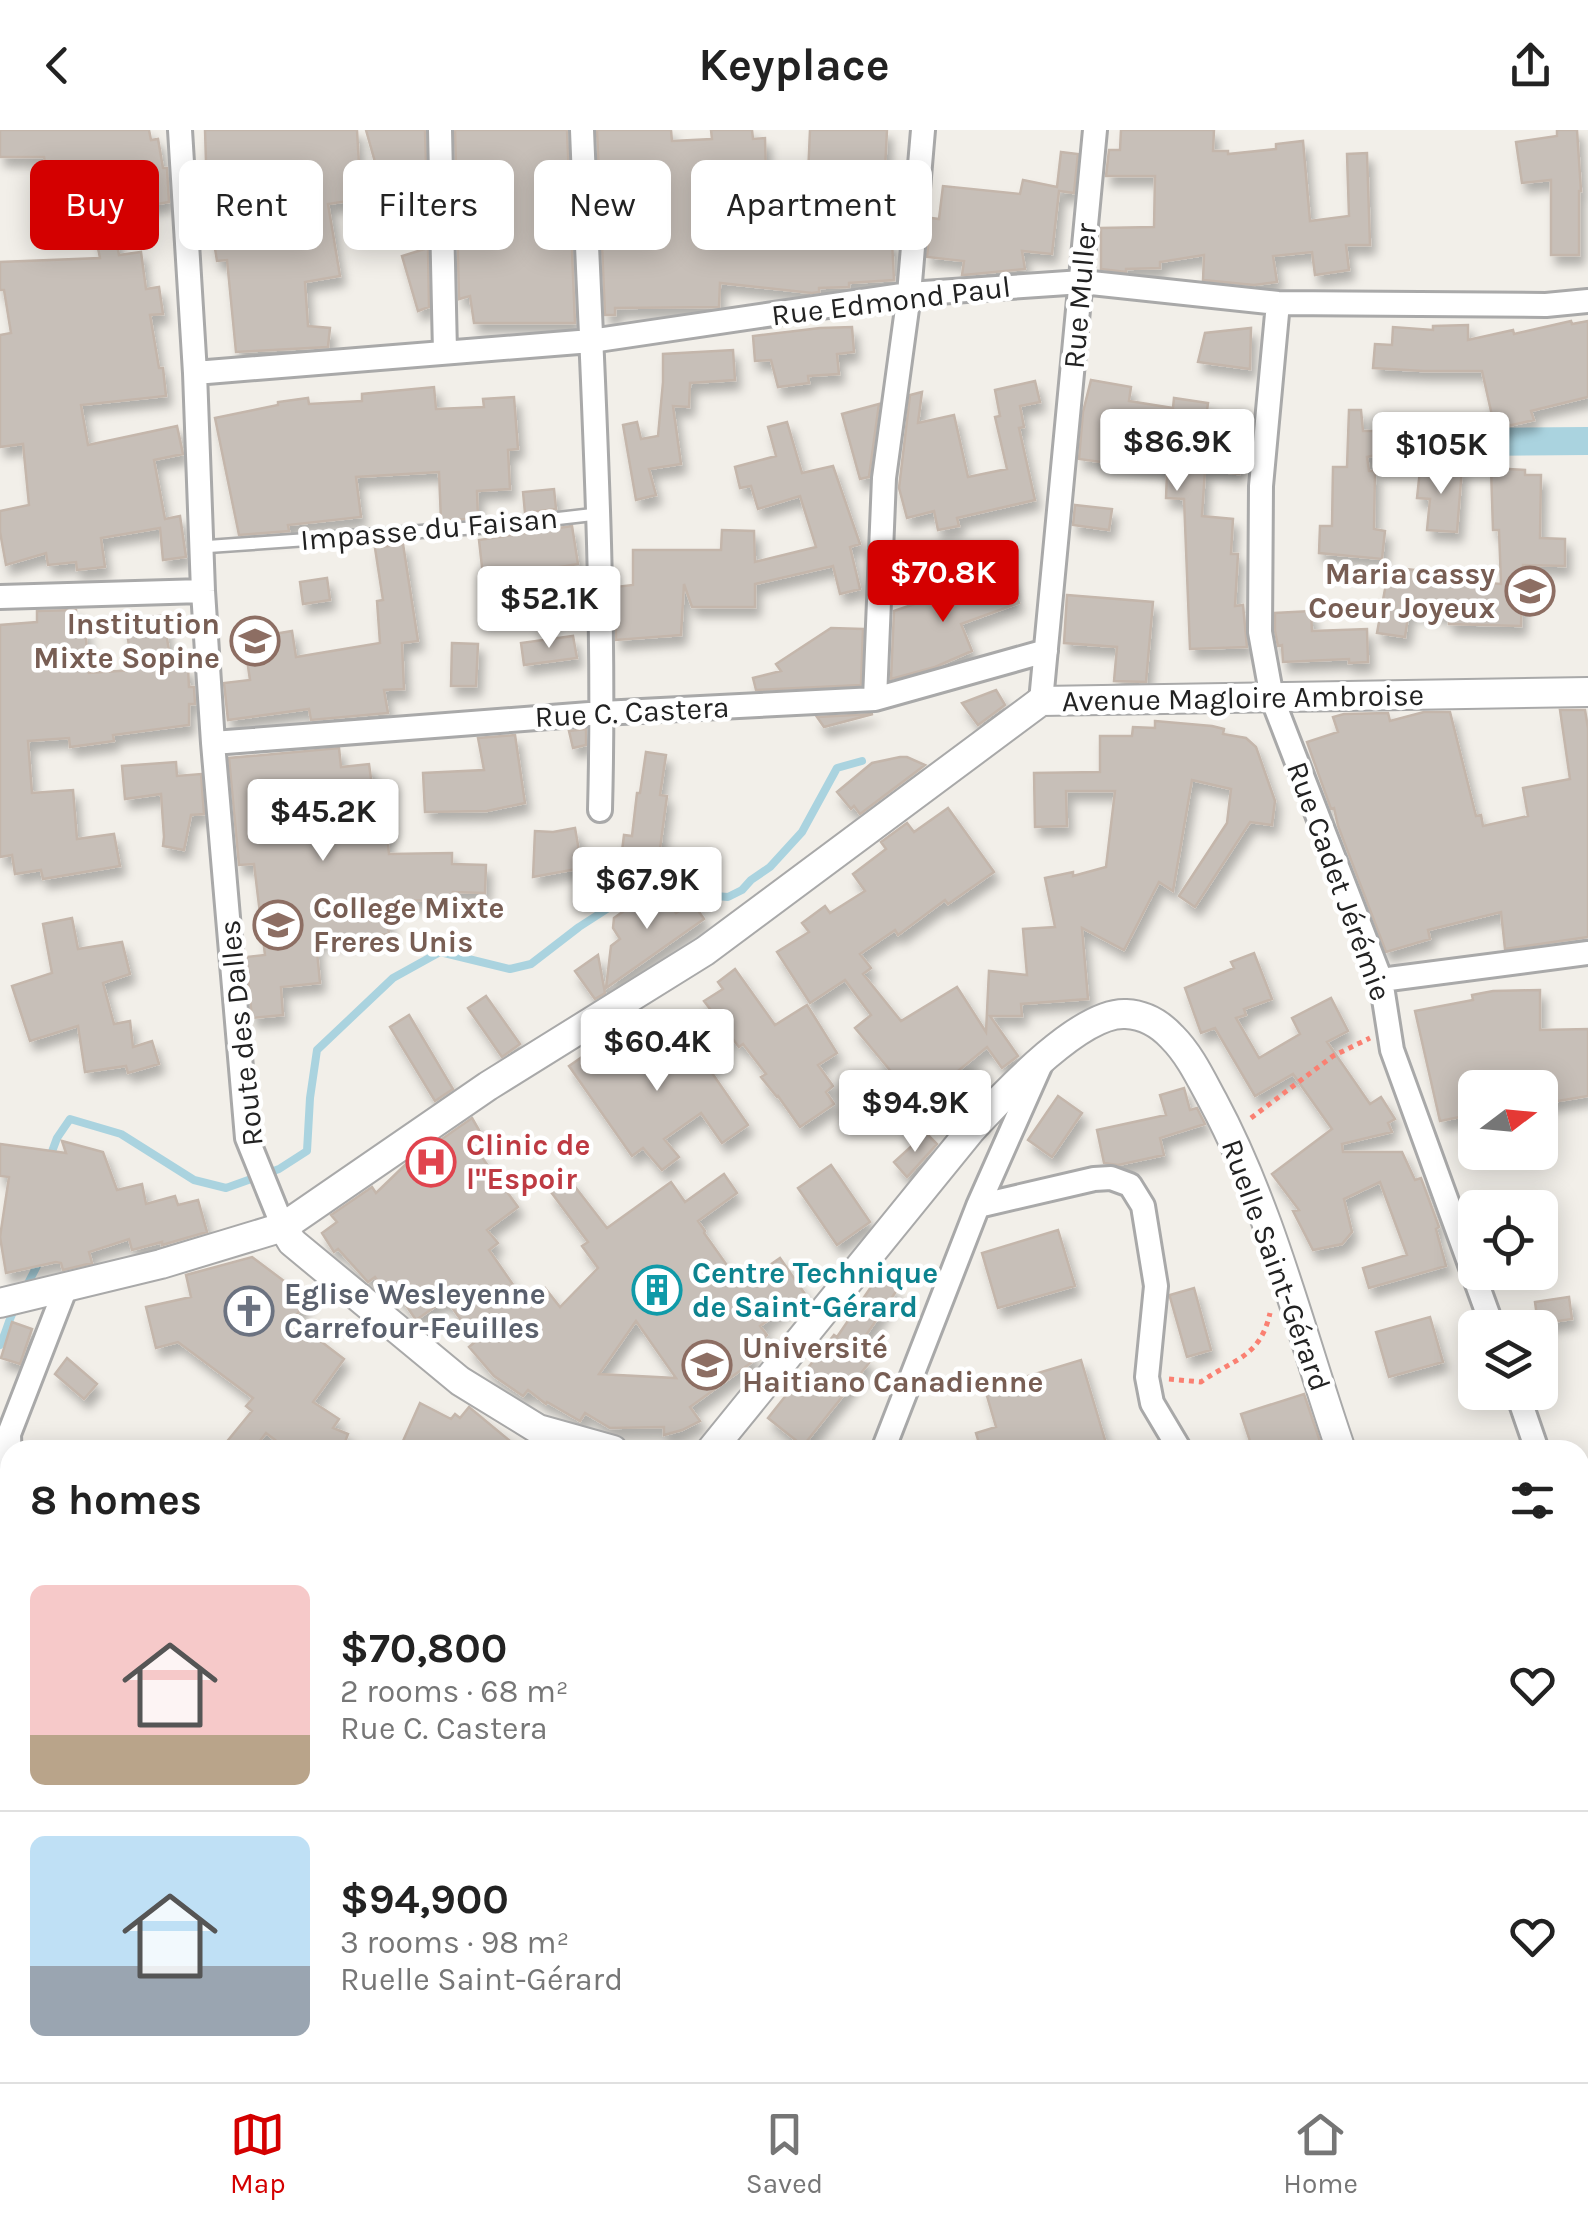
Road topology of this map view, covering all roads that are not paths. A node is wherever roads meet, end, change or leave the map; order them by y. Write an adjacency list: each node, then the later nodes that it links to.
1 (180, 130): 12 (street, Route des Dalles)
2 (440, 130): 11 (street)
3 (582, 130): 10 (street)
4 (924, 130): 7 (street)
5 (1096, 130): 6 (street, Rue Muller)
6 (1082, 282): 7 (street, Rue Edmond Paul); 9 (street, Rue Edmond Paul); 17 (street, Rue Muller)
7 (909, 294): 10 (street, Rue Edmond Paul); 20 (street)
8 (1588, 301): 9 (street, Rue Edmond Paul)
9 (1278, 303): 19 (street, Rue Cadet Jérémie)
10 (591, 341): 11 (street, Rue Edmond Paul); 13 (street)
11 (445, 352): 12 (street, Rue Edmond Paul)
12 (195, 373): 14 (street, Route des Dalles)
13 (597, 514): 14 (lane, Impasse du Faisan); 22 (street)
14 (201, 547): 15 (street, Route des Dalles)
15 (203, 591): 16 (street); 23 (street, Route des Dalles)
16 (0, 597)
17 (1046, 651): 20 (street, Rue C. Castera); 21 (street, Rue Muller)
18 (1588, 692): 19 (street, Avenue Magloire Ambroise)
19 (1272, 698): 21 (street, Avenue Magloire Ambroise); 26 (street, Rue Cadet Jérémie)
20 (875, 699): 22 (street, Rue C. Castera)
21 (1041, 701): 29 (street, Avenue Magloire Ambroise)
22 (602, 712): 23 (street, Rue C. Castera); 24 (street)
23 (212, 743): 29 (street, Route des Dalles)
24 (600, 810)
25 (1588, 953): 26 (street)
26 (1381, 980): 32 (street, Rue Cadet Jérémie)
27 (1045, 1056): 28 (street); 36 (street, Ruelle Saint-Gérard); 39 (street, Ruelle Saint-Gérard)
28 (978, 1206): 37 (street); 38 (street)
29 (283, 1227): 30 (street, Avenue Magloire Ambroise); 35 (street, Route des Dalles)
30 (66, 1286): 31 (street, Avenue Magloire Ambroise); 34 (street)
31 (5, 1295)
32 (1486, 1310)
33 (1523, 1410): 40 (street)
34 (10, 1440)
35 (579, 1440)
36 (719, 1440)
37 (887, 1440)
38 (1174, 1440)
39 (1338, 1440)
40 (1534, 1440)

